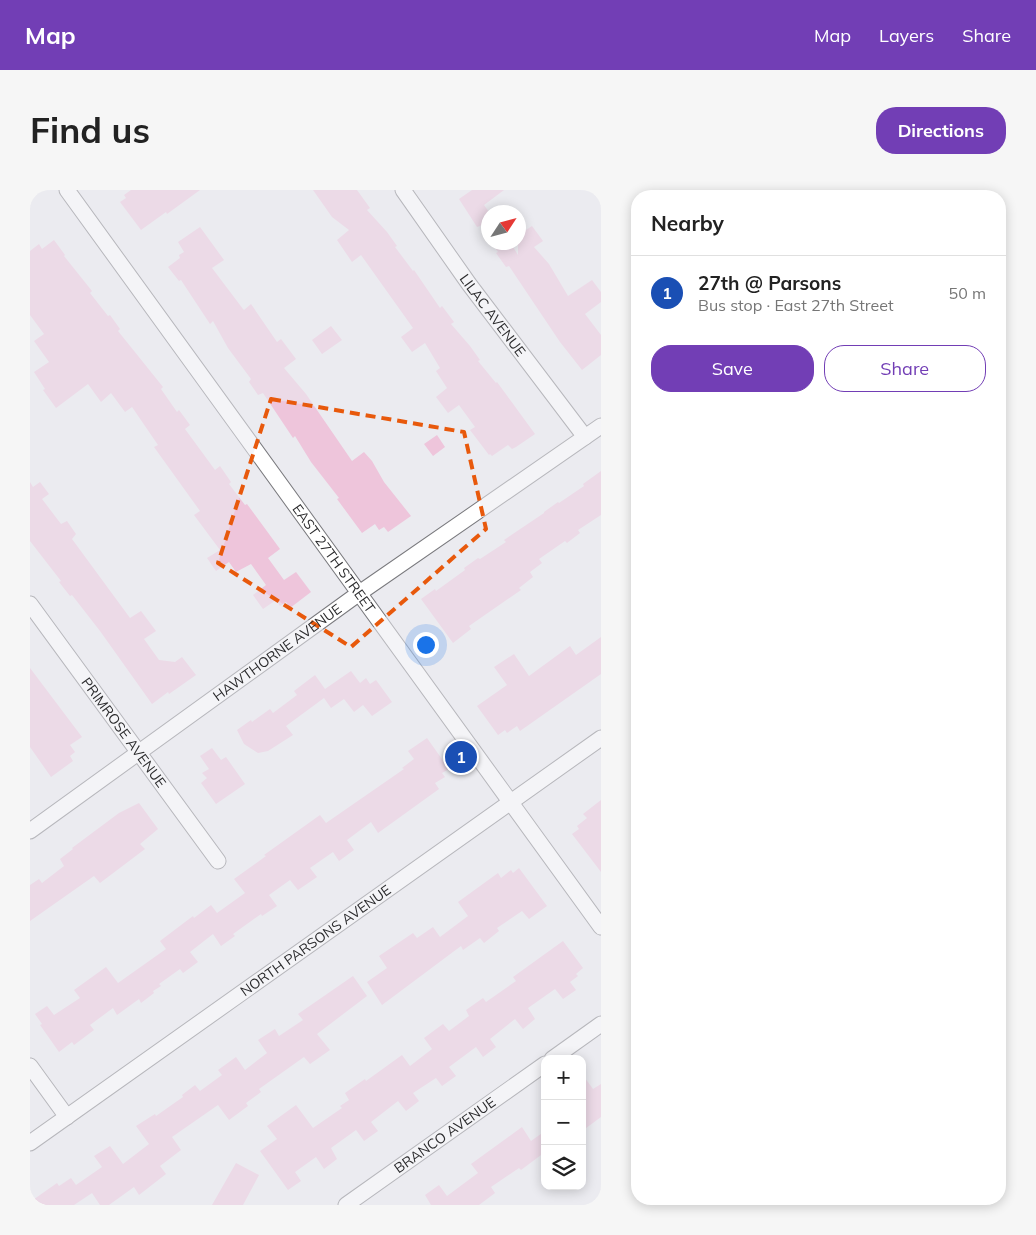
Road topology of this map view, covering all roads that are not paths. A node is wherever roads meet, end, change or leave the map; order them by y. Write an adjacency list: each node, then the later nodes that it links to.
1 (68, 190): 5 (street, EAST 27TH STREET)
2 (403, 190): 4 (street, LILAC AVENUE)
3 (601, 426): 4 (street, HAWTHORNE AVENUE)
4 (585, 437): 5 (street, HAWTHORNE AVENUE)
5 (358, 594): 8 (street, HAWTHORNE AVENUE); 9 (street, EAST 27TH STREET)
6 (30, 604): 8 (street, PRIMROSE AVENUE)
7 (601, 738): 9 (street, NORTH PARSONS AVENUE)
8 (139, 753): 10 (street, HAWTHORNE AVENUE); 11 (street, PRIMROSE AVENUE)
9 (510, 803): 12 (street, EAST 27TH STREET); 17 (street, NORTH PARSONS AVENUE)
10 (30, 831)
11 (218, 861)
12 (601, 927)
13 (601, 1024): 14 (street)
14 (558, 1055)
15 (30, 1066): 17 (street)
16 (541, 1067): 19 (street, BRANCO AVENUE)
17 (67, 1117): 18 (street, NORTH PARSONS AVENUE)
18 (30, 1143)
19 (346, 1205)

